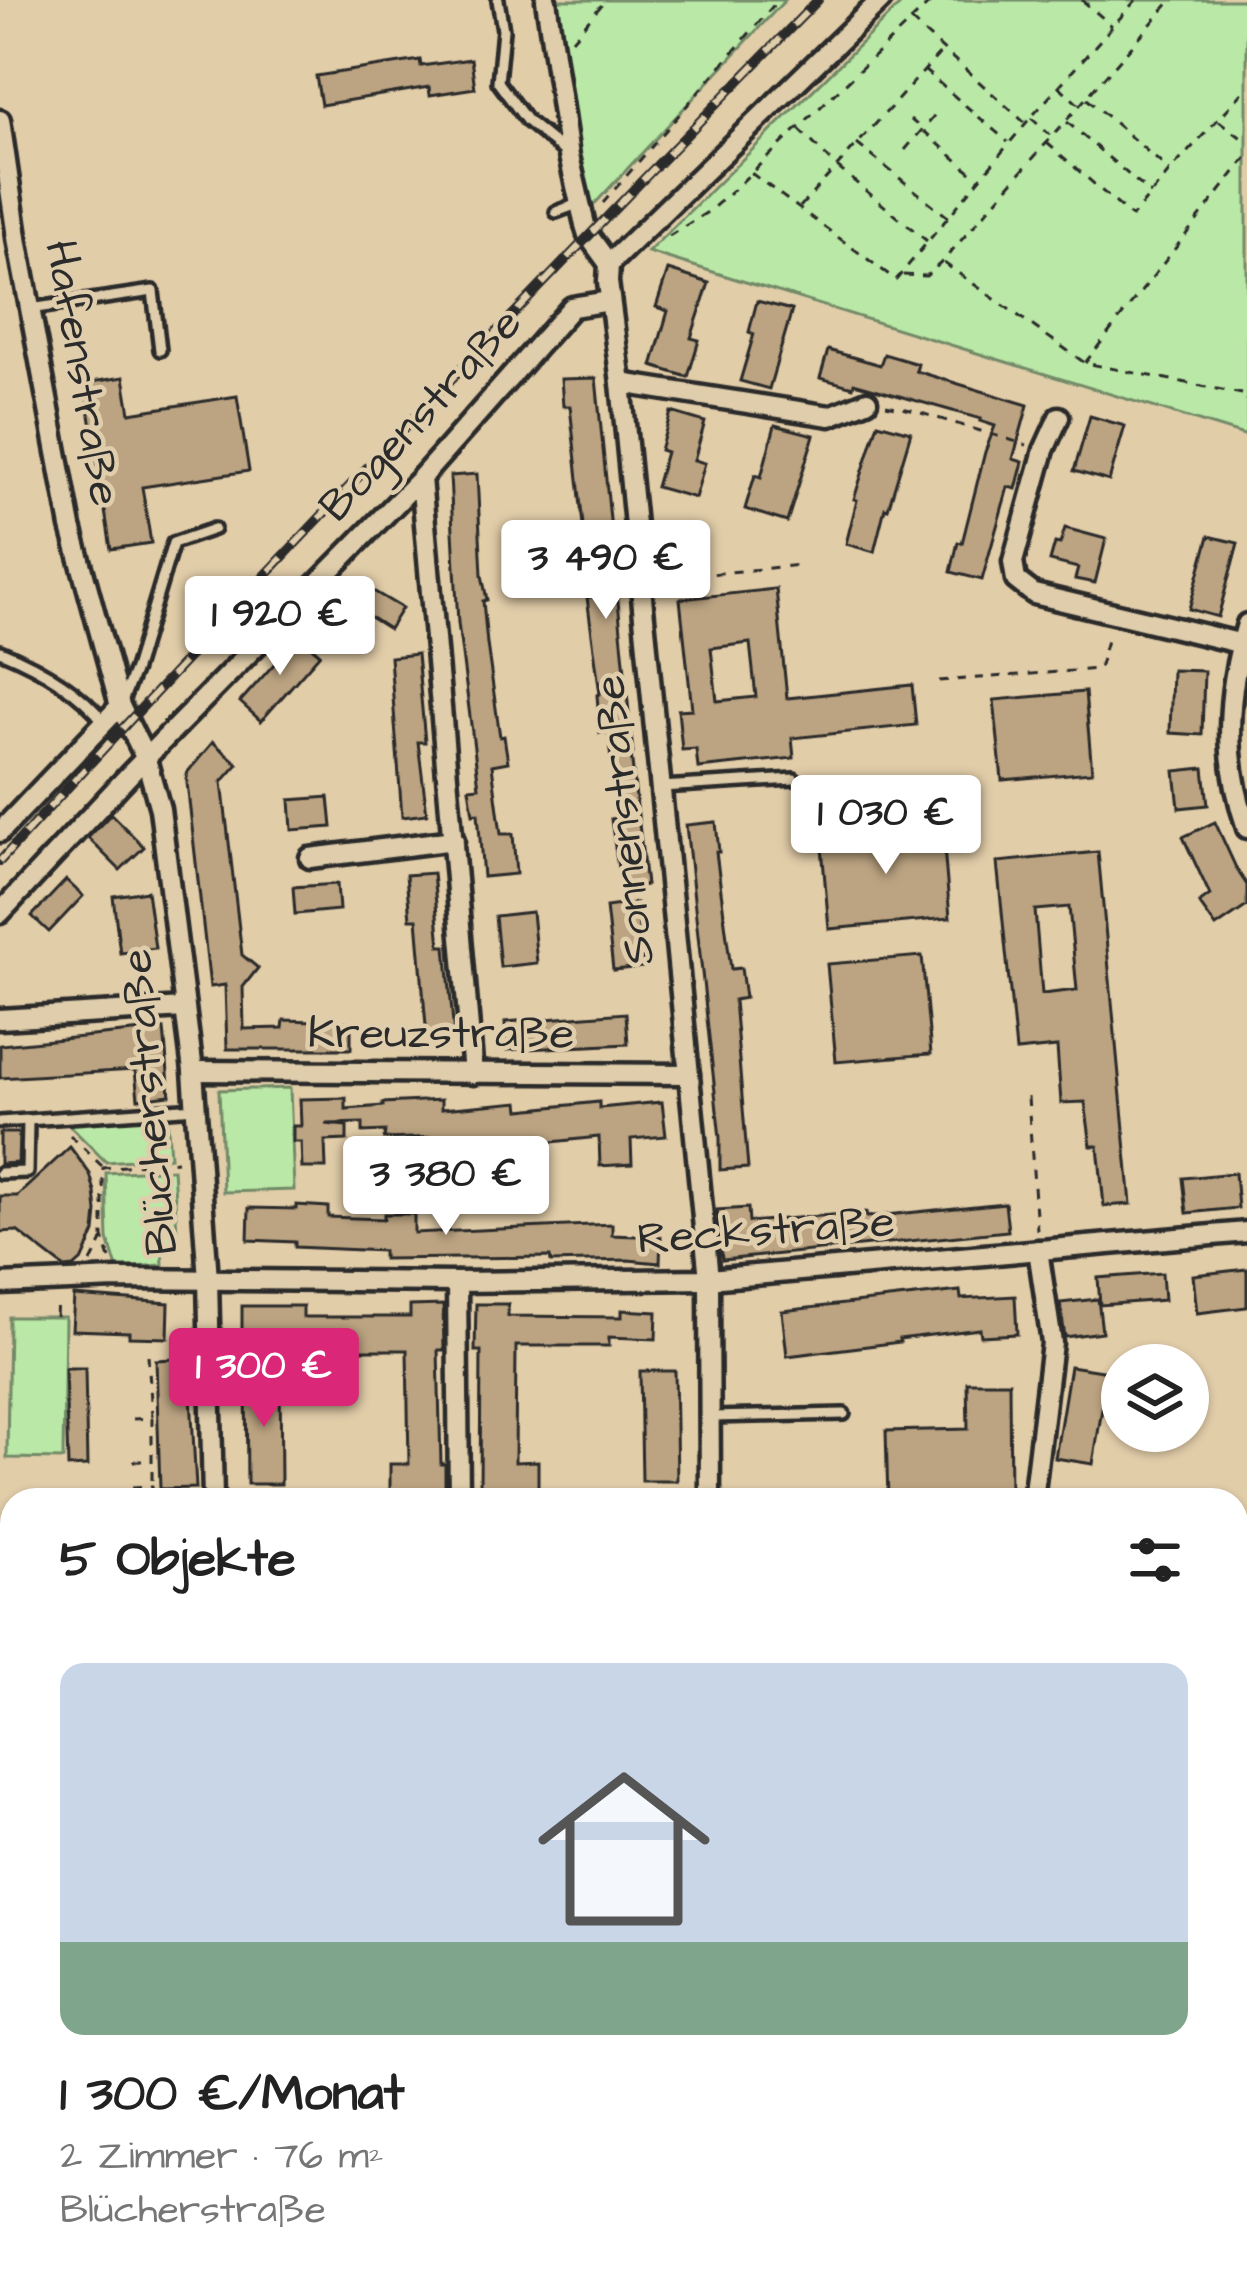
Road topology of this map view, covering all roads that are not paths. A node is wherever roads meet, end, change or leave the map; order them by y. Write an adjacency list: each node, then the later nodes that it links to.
1 (498, 0): 5 (lane)
2 (546, 0): 5 (street, Sonnenstraße)
3 (881, 0): 8 (street)
4 (0, 120): 10 (street, Hafenstraße)
5 (569, 156): 6 (street, Sonnenstraße)
6 (580, 203): 7 (lane); 8 (street, Sonnenstraße)
7 (556, 212)
8 (609, 264): 9 (street, Sonnenstraße)
9 (610, 301): 12 (street, Sonnenstraße); 15 (street, Bogenstraße)
10 (31, 309): 11 (lane); 19 (street, Hafenstraße)
11 (160, 350)
12 (621, 383): 13 (street); 23 (street, Sonnenstraße)
13 (867, 401)
14 (1059, 417): 17 (street)
15 (421, 478): 21 (street, Bogenstraße); 26 (street)
16 (214, 529): 19 (lane)
17 (1245, 638): 24 (street)
18 (0, 651): 20 (lane)
19 (120, 706): 20 (street); 21 (street, Blücherstraße)
20 (104, 722): 25 (street)
21 (146, 759): 28 (street, Bogenstraße); 29 (street, Blücherstraße)
22 (794, 779): 23 (lane)
23 (661, 787): 33 (street, Sonnenstraße)
24 (1247, 829)
25 (0, 832)
26 (454, 840): 27 (street); 32 (street)
27 (310, 857)
28 (0, 913)
29 (184, 1008): 30 (street); 31 (street, Blücherstraße)
30 (0, 1019)
31 (193, 1071): 32 (street, Kreuzstraße); 34 (street, Blücherstraße)
32 (473, 1073): 33 (street, Kreuzstraße)
33 (688, 1074): 41 (street, Sonnenstraße)
34 (196, 1108): 35 (lane); 40 (street, Blücherstraße)
35 (28, 1121): 36 (lane); 37 (lane)
36 (0, 1122)
37 (0, 1173)
38 (1247, 1232): 39 (street, Reckstraße)
39 (1038, 1250): 41 (street, Reckstraße); 49 (street)
40 (208, 1279): 42 (street, Reckstraße); 43 (street, Reckstraße); 46 (street, Blücherstraße)
41 (709, 1279): 42 (street, Reckstraße); 45 (street, Sonnenstraße)
42 (458, 1282): 47 (street)
43 (0, 1284)
44 (844, 1414): 45 (lane)
45 (709, 1418): 48 (street, Sonnenstraße)
46 (207, 1488)
47 (459, 1488)
48 (710, 1488)
49 (1034, 1488)

